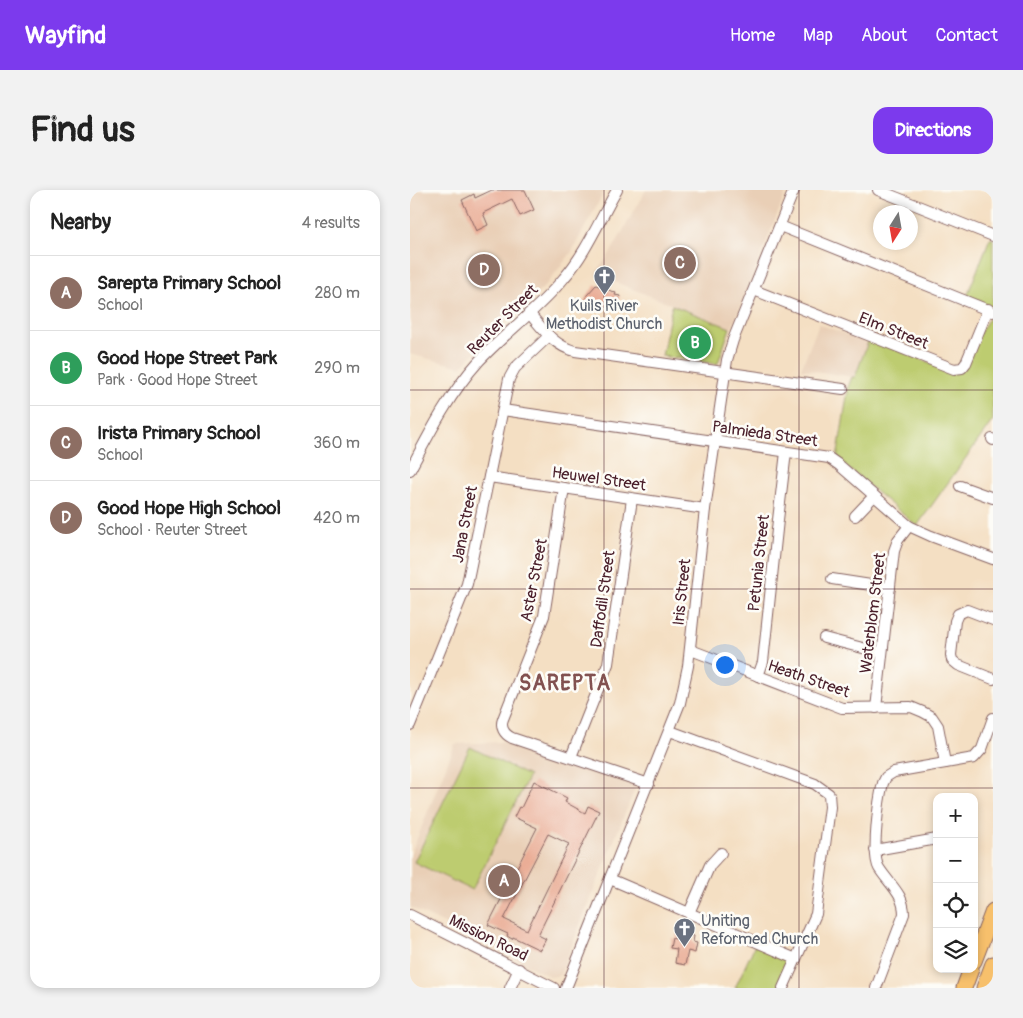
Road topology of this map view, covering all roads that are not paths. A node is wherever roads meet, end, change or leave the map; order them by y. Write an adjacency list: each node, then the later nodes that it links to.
1 (617, 190): 8 (street, Reuter Street)
2 (794, 190): 4 (street, Iris Street)
3 (878, 190): 5 (street)
4 (780, 226): 6 (street, Iris Street); 7 (street)
5 (993, 236)
6 (754, 290): 7 (street, Elm Street); 10 (street, Iris Street)
7 (991, 310)
8 (529, 313): 9 (street); 15 (street, Reuter Street)
9 (549, 336): 10 (street); 12 (street, Jana Street)
10 (725, 372): 11 (street); 13 (street, Iris Street)
11 (843, 389)
12 (503, 410): 13 (street, Palmieda Street); 16 (street, Jana Street)
13 (715, 441): 14 (street, Palmieda Street); 22 (street, Iris Street)
14 (786, 452): 19 (street, Palmieda Street); 32 (street, Petunia Street)
15 (410, 470)
16 (489, 477): 18 (street, Heuwel Street); 36 (street, Jana Street)
17 (960, 486): 21 (street)
18 (564, 488): 20 (street, Heuwel Street); 38 (street, Aster Street)
19 (874, 496): 23 (street); 24 (street, Palmieda Street)
20 (632, 498): 22 (street, Heuwel Street); 38 (street, Daffodil Street)
21 (993, 498)
22 (705, 509): 30 (street, Iris Street)
23 (855, 516)
24 (909, 526): 25 (street, Palmieda Street); 27 (street, Waterblom Street)
25 (993, 559)
26 (832, 579): 27 (street)
27 (890, 588): 31 (street, Waterblom Street)
28 (993, 620): 33 (street)
29 (824, 638): 31 (street)
30 (691, 650): 32 (street, Heath Street); 37 (street, Iris Street)
31 (882, 653): 34 (street, Waterblom Street)
32 (758, 676): 34 (street, Heath Street)
33 (993, 679)
34 (876, 708): 39 (street, Heath Street)
35 (993, 718): 39 (street)
36 (410, 725)
37 (670, 731): 40 (street, Iris Street); 49 (street)
38 (572, 757): 40 (street)
39 (945, 763): 42 (street)
40 (648, 784): 44 (street, Iris Street)
41 (933, 840): 42 (street)
42 (875, 850): 57 (street)
43 (721, 854): 46 (street)
44 (610, 879): 46 (street); 55 (street, Iris Street)
45 (993, 911): 48 (highway)
46 (689, 913): 49 (street)
47 (410, 915): 51 (street, Mission Road)
48 (978, 950)
49 (796, 959): 56 (street)
50 (993, 964): 59 (highway)
51 (519, 969): 53 (street); 54 (street, Mission Road)
52 (970, 973): 58 (highway)
53 (510, 988)
54 (554, 988)
55 (566, 988)
56 (783, 988)
57 (876, 988)
58 (964, 988)
59 (984, 988)

